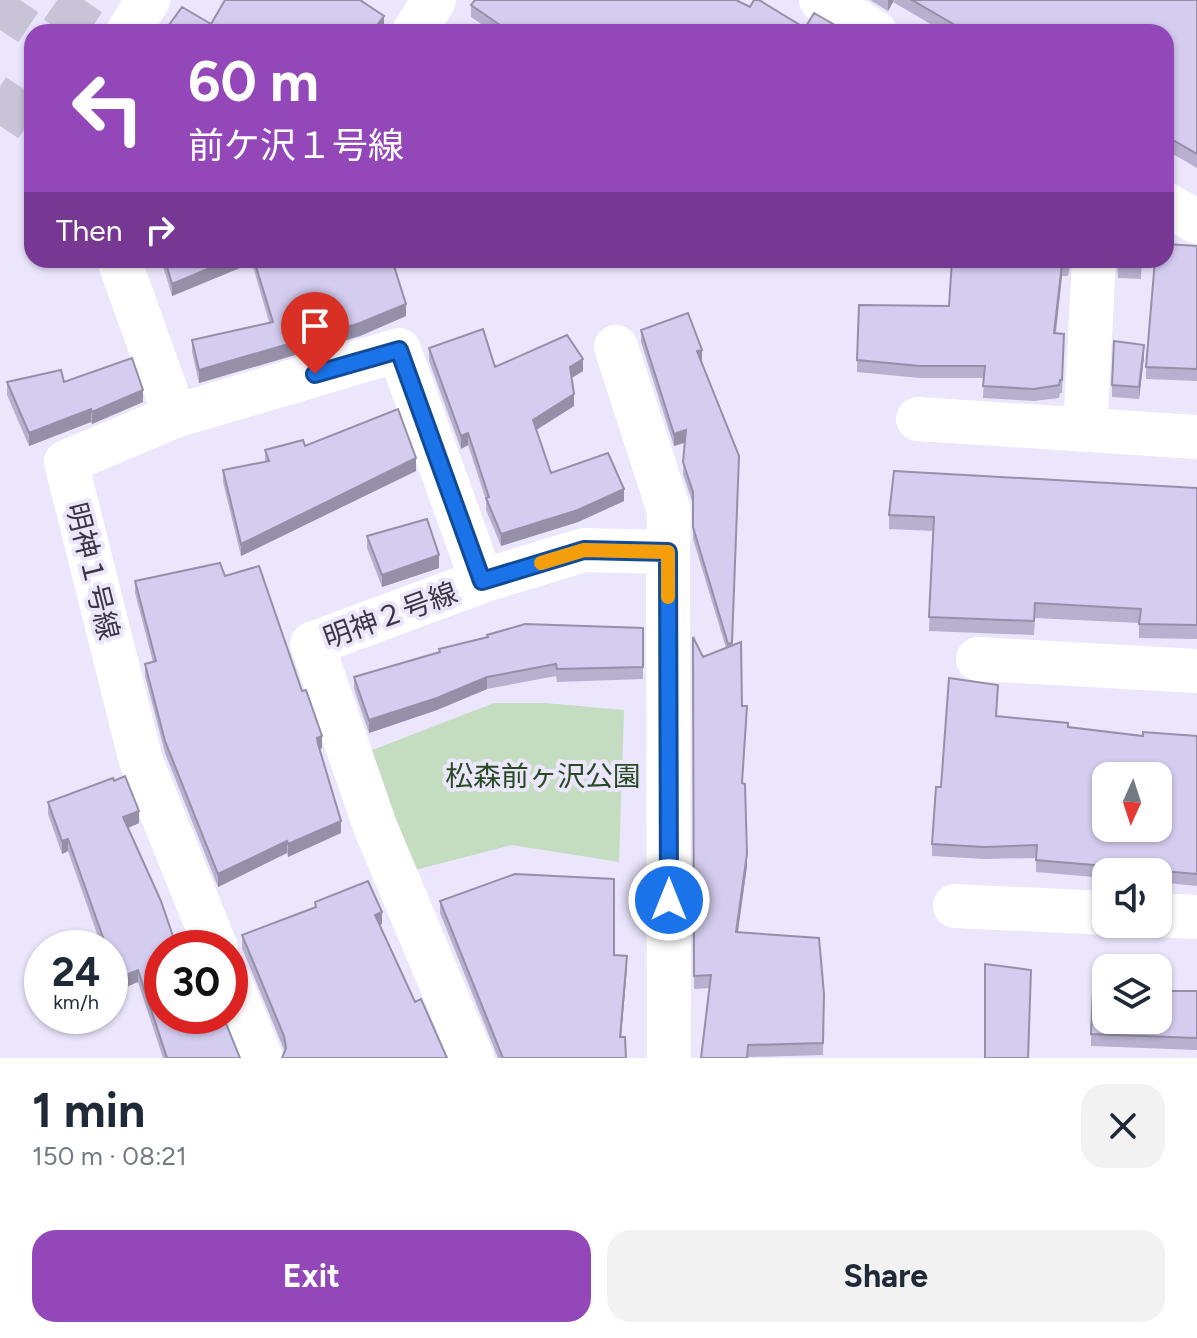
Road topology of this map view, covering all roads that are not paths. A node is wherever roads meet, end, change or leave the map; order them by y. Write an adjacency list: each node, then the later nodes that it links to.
1 (148, 0): 4 (street)
2 (434, 0): 5 (street)
3 (821, 0): 6 (street)
4 (133, 24)
5 (420, 24)
6 (862, 24)
7 (1174, 209): 8 (street)
8 (1197, 222)
9 (122, 268): 12 (street)
10 (1094, 268): 14 (street)
11 (616, 347): 16 (street)
12 (175, 416): 17 (street, 明神２号線); 24 (street, 明神１号線)
13 (918, 419): 14 (street)
14 (1085, 430): 15 (street)
15 (1197, 437)
16 (668, 552): 17 (street); 28 (street)
17 (482, 581): 27 (street, 明神２号線)
18 (978, 659): 19 (street)
19 (1197, 671)
20 (955, 906): 21 (street)
21 (1092, 912)
22 (1172, 916): 23 (street)
23 (1197, 917)
24 (209, 930)
25 (248, 1026): 26 (street)
26 (261, 1058)
27 (472, 1058)
28 (669, 1058)

